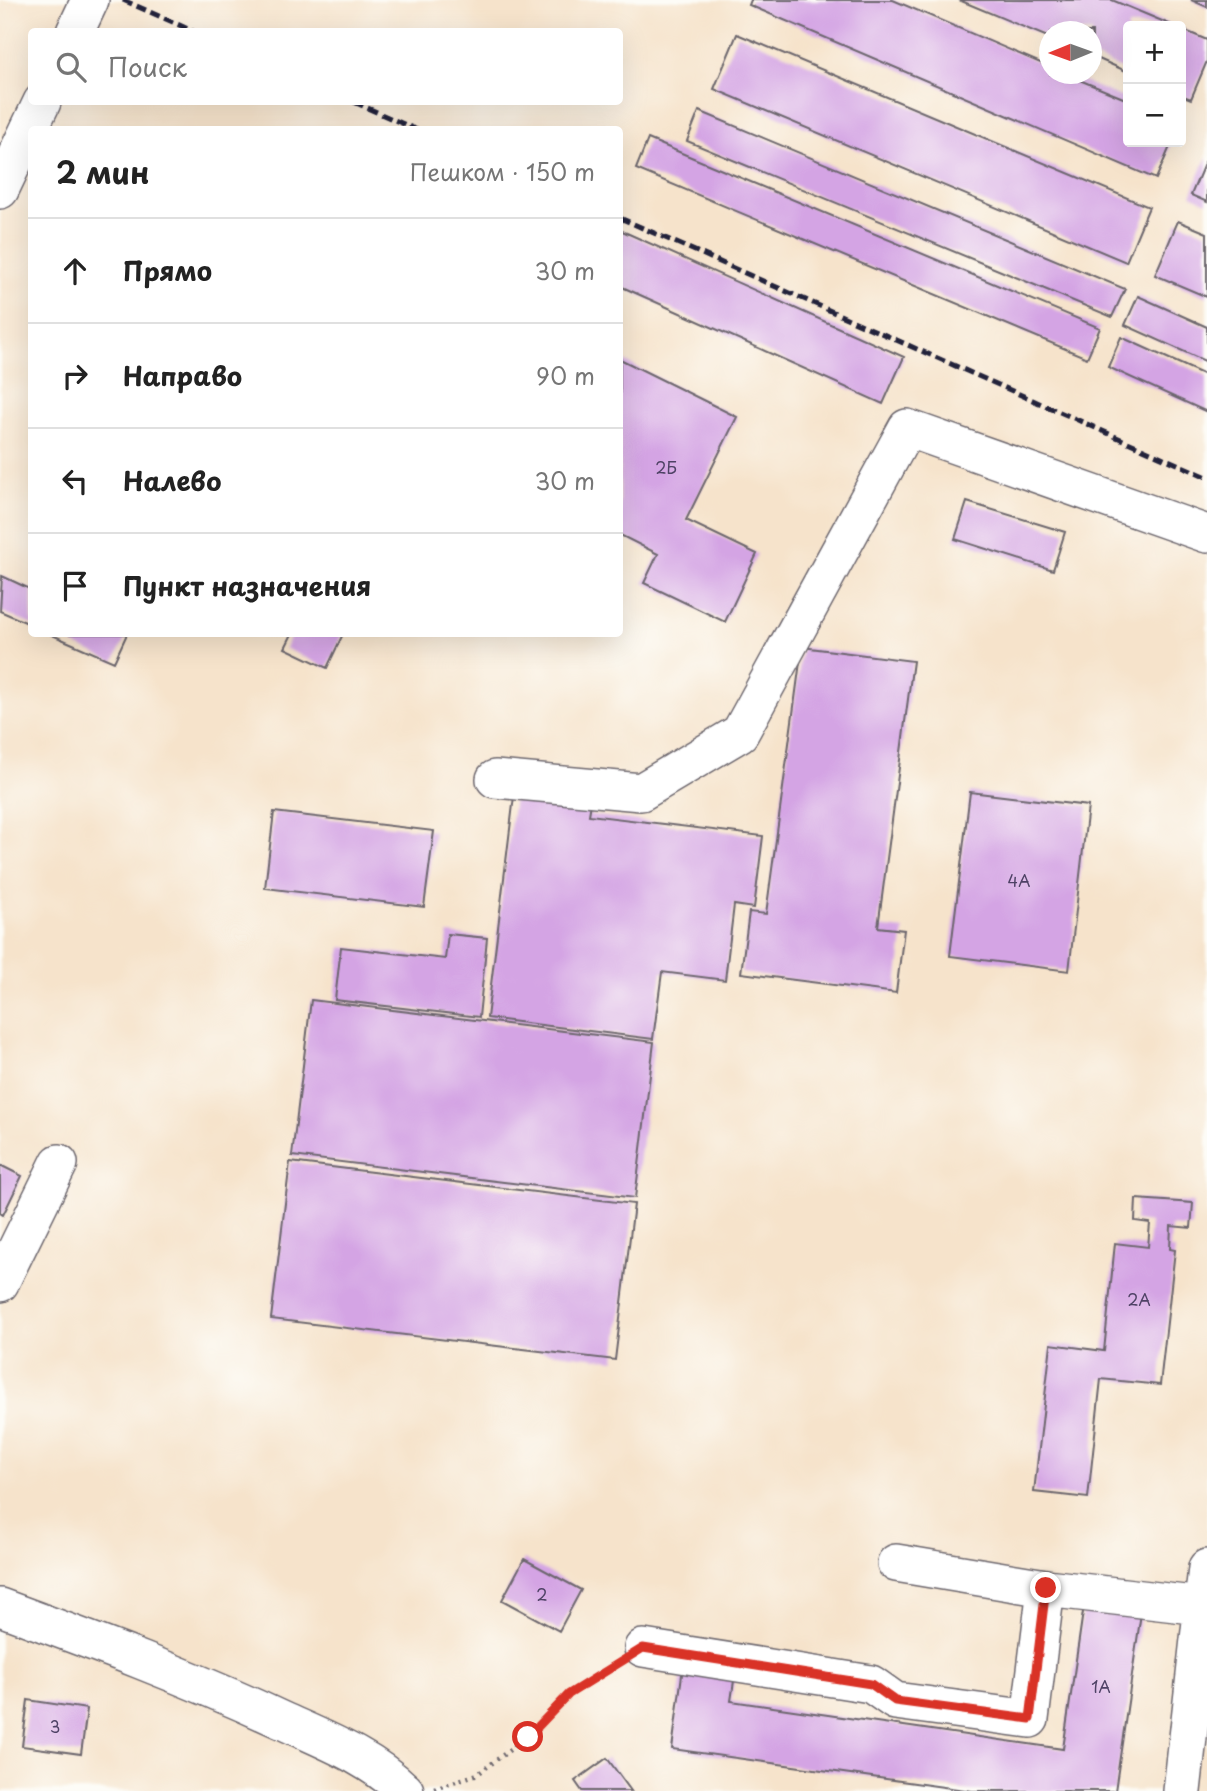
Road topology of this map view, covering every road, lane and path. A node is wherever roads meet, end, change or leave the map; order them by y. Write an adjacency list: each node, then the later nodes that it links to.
1 (90, 0): 2 (street)
2 (77, 28)
3 (41, 105): 4 (street)
4 (31, 126)
5 (28, 131): 6 (street)
6 (0, 190)
7 (1207, 534): 8 (street)
8 (495, 779)
9 (59, 1163): 10 (street)
10 (0, 1283)
11 (896, 1563): 13 (street)
12 (1207, 1568): 14 (street)
13 (1046, 1588): 14 (street); 16 (street)
14 (1202, 1606): 18 (street)
15 (0, 1607): 17 (street)
16 (643, 1648): 17 (path)
17 (394, 1781)
18 (1182, 1791)

